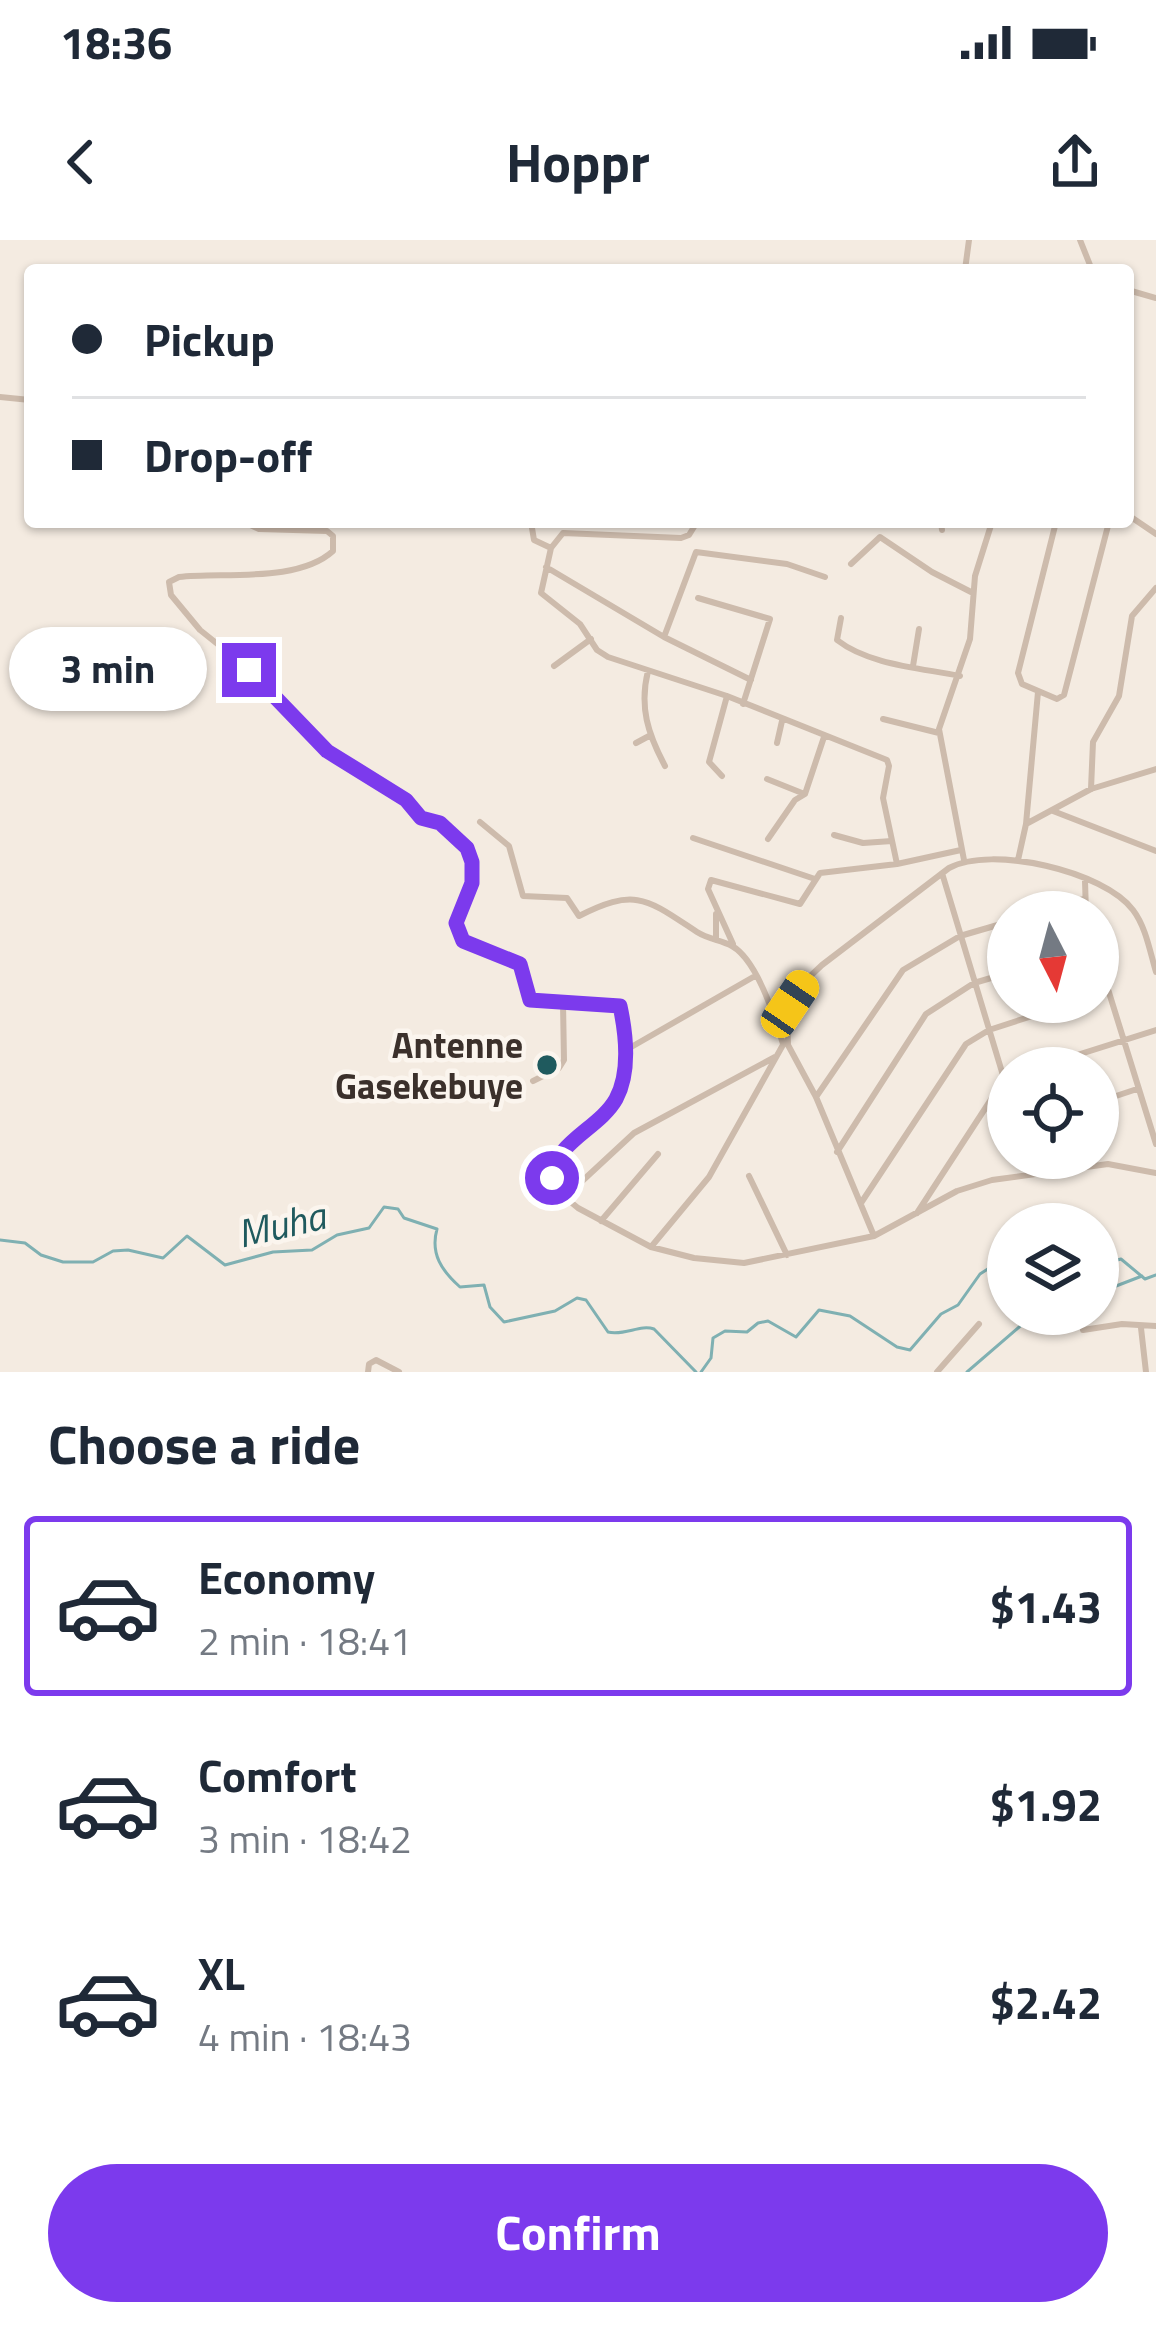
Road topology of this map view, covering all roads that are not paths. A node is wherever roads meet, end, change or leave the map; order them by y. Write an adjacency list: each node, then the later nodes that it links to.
1 (257, 528): 64 (street)
2 (532, 528): 7 (street)
3 (694, 528): 7 (street)
4 (990, 528): 12 (street)
5 (1054, 528): 23 (street)
6 (1107, 528): 23 (street)
7 (551, 548): 9 (street)
8 (851, 564): 12 (street)
9 (546, 566): 16 (street); 17 (street)
10 (825, 577): 16 (street)
11 (1156, 588): 37 (street)
12 (973, 592): 21 (street)
13 (698, 598): 22 (street)
14 (841, 618): 19 (street)
15 (919, 629): 19 (street)
16 (664, 637): 22 (street)
17 (591, 639): 18 (street); 20 (street)
18 (554, 665)
19 (913, 666): 21 (street)
20 (648, 671): 24 (street); 29 (street)
21 (960, 676): 28 (street)
22 (751, 680): 25 (street)
23 (1038, 692): 41 (street)
24 (727, 696): 25 (street); 35 (street)
25 (743, 704): 27 (street)
26 (883, 719): 28 (street)
27 (782, 721): 30 (street); 32 (street)
28 (939, 733): 46 (street)
29 (649, 736): 31 (street); 33 (street)
30 (824, 737): 38 (street); 45 (street)
31 (636, 743)
32 (777, 743)
33 (665, 766)
34 (1156, 769): 37 (street)
35 (722, 776)
36 (767, 779): 38 (street)
37 (1091, 790): 39 (street)
38 (805, 794): 44 (street)
39 (1051, 810): 41 (street); 47 (street)
40 (480, 822): 58 (street)
41 (1025, 824): 49 (street)
42 (834, 835): 45 (street)
43 (692, 838): 52 (street)
44 (768, 839)
45 (892, 841): 50 (street)
46 (961, 850): 48 (street); 50 (street)
47 (1156, 850)
48 (964, 860): 49 (street); 51 (street)
49 (1018, 860): 53 (street)
50 (897, 864): 52 (street)
51 (942, 873): 57 (street); 65 (street)
52 (815, 879): 55 (street)
53 (1085, 881): 54 (street); 60 (street)
54 (1084, 891)
55 (716, 911): 58 (street); 59 (street)
56 (987, 928): 57 (street)
57 (960, 936): 63 (street); 80 (street)
58 (716, 940): 59 (street)
59 (734, 947): 61 (street)
60 (1156, 972)
61 (755, 976): 66 (street); 75 (street)
62 (987, 979): 63 (street)
63 (974, 983): 69 (street); 83 (street)
64 (563, 1003): 75 (street); 77 (street)
65 (788, 1008): 66 (street); 72 (street)
66 (772, 1010): 72 (street)
67 (1010, 1023): 69 (street)
68 (1117, 1023): 71 (street)
69 (989, 1030): 73 (street); 90 (street)
70 (1156, 1030): 71 (street)
71 (1123, 1041): 74 (street); 78 (street)
72 (785, 1042): 76 (street); 80 (street)
73 (995, 1047)
74 (1104, 1047)
75 (626, 1050): 89 (street)
76 (775, 1057): 89 (street); 94 (street)
77 (533, 1081)
78 (1137, 1089): 79 (street); 82 (street)
79 (1119, 1095)
80 (816, 1097): 83 (street)
81 (987, 1107): 91 (street)
82 (1156, 1144)
83 (837, 1152): 90 (street)
84 (658, 1154): 92 (street)
85 (1119, 1164): 86 (street)
86 (1156, 1173)
87 (749, 1176): 95 (street)
88 (1005, 1179): 91 (street)
89 (564, 1198): 92 (street)
90 (860, 1205): 93 (street)
91 (915, 1216): 93 (street)
92 (601, 1221): 94 (street)
93 (874, 1236): 95 (street)
94 (651, 1247): 95 (street)
95 (787, 1255)
96 (979, 1324): 102 (street)
97 (1119, 1324): 99 (street)
98 (1156, 1326): 99 (street)
99 (1141, 1327): 103 (street)
100 (368, 1372): 101 (street)
101 (399, 1372)
102 (938, 1372)
103 (1146, 1372)

